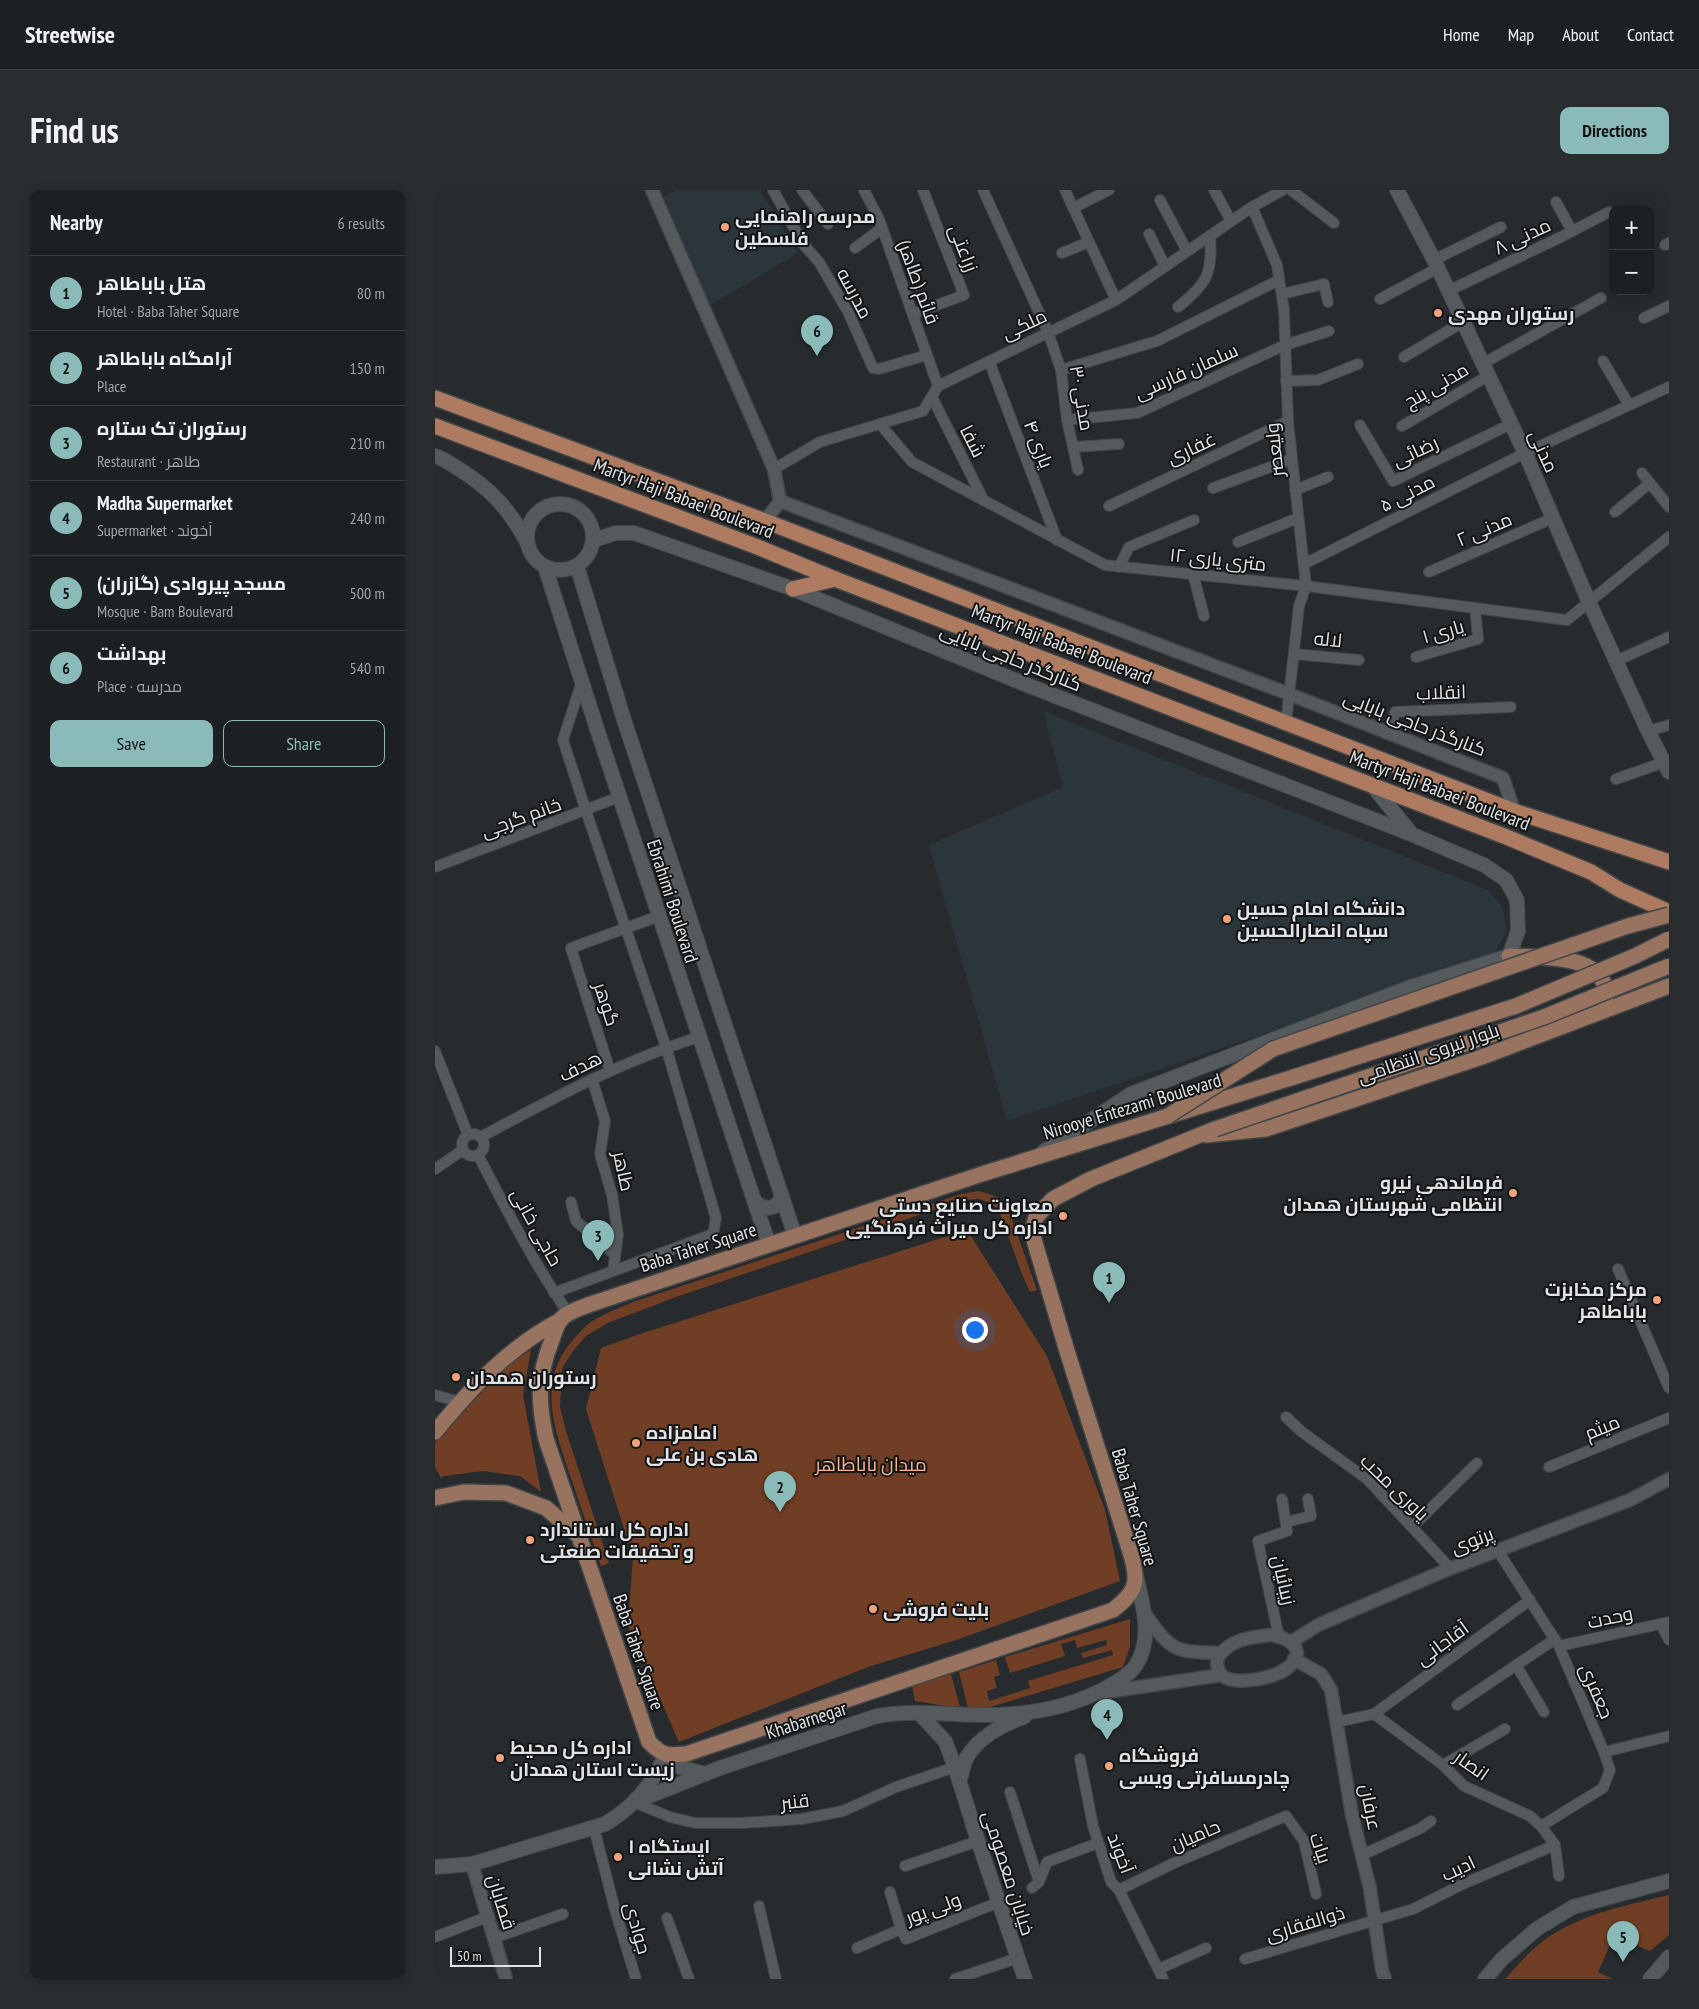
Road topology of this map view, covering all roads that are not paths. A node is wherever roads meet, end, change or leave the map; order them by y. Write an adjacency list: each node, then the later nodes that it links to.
1 (653, 190): 72 (street)
2 (773, 190): 47 (street, مدرسه)
3 (803, 190): 20 (street)
4 (864, 190): 22 (street, قائم (طاهر))
5 (923, 190): 41 (street, زراعتی)
6 (983, 190): 45 (street, مدنی ۳۰)
7 (1065, 190): 16 (street)
8 (1109, 190): 16 (street)
9 (1214, 190): 18 (street)
10 (1291, 190): 19 (street)
11 (1280, 191): 15 (street, ملکی)
12 (1399, 191): 30 (main road, مدنی)
13 (1160, 200): 28 (street)
14 (1556, 202): 23 (street)
15 (1252, 207): 18 (street, ملکی); 32 (street, ولیعصر)
16 (1073, 208): 26 (street)
17 (1609, 212): 23 (street, مدنی ۸)
18 (1231, 221): 25 (street, ملکی)
19 (1334, 223)
20 (828, 224)
21 (1501, 227): 30 (street)
22 (882, 228): 27 (street); 41 (street, قائم (طاهر))
23 (1572, 231): 33 (street, مدنی ۸)
24 (1149, 234): 31 (street)
25 (1210, 236): 28 (street, ملکی); 40 (street)
26 (1089, 242): 29 (street); 37 (street)
27 (855, 248)
28 (1187, 251): 31 (street, ملکی)
29 (1062, 252)
30 (1436, 264): 33 (main road, مدنی); 36 (street)
31 (1165, 266): 37 (street, ملکی)
32 (1279, 280): 34 (street, ولیعصر); 52 (street)
33 (1448, 291): 43 (main road, مدنی)
34 (1282, 294): 38 (street); 46 (street, ولیعصر)
35 (1601, 298): 53 (street, مدنی پنج)
36 (1380, 299)
37 (1116, 300): 45 (street, ملکی)
38 (1328, 302)
39 (1669, 306): 42 (street)
40 (1177, 307)
41 (913, 314): 47 (street, قائم (طاهر))
42 (1644, 318)
43 (1463, 322): 48 (street); 53 (main road, مدنی)
44 (1329, 331): 46 (street, سلمان فارسی)
45 (1048, 332): 49 (street, ملکی); 52 (street, مدنی ۳۰)
46 (1285, 345): 54 (street, ولیعصر); 60 (street, سلمان فارسی)
47 (927, 355): 55 (street, قائم (طاهر))
48 (1404, 357)
49 (989, 361): 55 (street, ملکی); 90 (street, یاری ۴)
50 (1603, 362): 59 (street)
51 (1358, 364): 54 (street)
52 (1061, 370): 60 (street, مدنی ۳۰)
53 (1485, 370): 63 (main road, مدنی); 66 (street, مدنی پنج)
54 (1287, 381): 61 (street, ولیعصر)
55 (938, 386): 57 (street)
56 (1669, 387): 59 (street, مدنی ۵)
57 (932, 397): 62 (street); 79 (street, شفا)
58 (435, 398): 87 (highway, Martyr Haji Babaei Boulevard)
59 (1629, 405): 69 (street, مدنی ۵)
60 (1067, 420): 68 (street, مدنی ۳۰)
61 (1288, 421): 71 (street, ولیعصر); 81 (street, غفاری)
62 (880, 424): 72 (street); 79 (street, ۱۲ متری یاری)
63 (1511, 424): 64 (street, رضائی); 69 (main road, مدنی)
64 (1360, 425)
65 (435, 426): 99 (highway, Martyr Haji Babaei Boulevard)
66 (1402, 426)
67 (1119, 444): 68 (street)
68 (1073, 447): 73 (street, مدنی ۳۰)
69 (1525, 453): 85 (main road, مدنی); 93 (street, مدنی ۵)
70 (435, 456): 92 (main road)
71 (1292, 459): 77 (street); 78 (street, ولیعصر)
72 (774, 469): 80 (street)
73 (1078, 470)
74 (1642, 473): 76 (street)
75 (1329, 477): 78 (street)
76 (1650, 483): 82 (street); 83 (street)
77 (1213, 488)
78 (1295, 490): 84 (street, ولیعصر)
79 (984, 500): 90 (street, ۱۲ متری یاری)
80 (780, 501): 87 (street); 111 (street, کنارگذر حاجی بابایی)
81 (1109, 506)
82 (1669, 507)
83 (1615, 512)
84 (1298, 518): 91 (street); 93 (street, ولیعصر)
85 (1553, 518): 97 (street, مدنی ۲); 102 (main road, مدنی)
86 (1194, 520): 96 (street)
87 (765, 521): 113 (highway, Martyr Haji Babaei Boulevard)
88 (1669, 537): 102 (street, ۱۲ متری یاری)
89 (594, 540): 92 (main road); 94 (main road); 101 (main road, کنارگذر حاجی بابایی)
90 (1057, 540): 96 (street, ۱۲ متری یاری)
91 (1238, 542)
92 (527, 543): 95 (main road)
93 (1303, 564): 100 (street, ولیعصر)
94 (577, 566): 95 (main road); 150 (main road, Ebrahimi Boulevard)
95 (545, 567): 110 (main road, Ebrahimi Boulevard)
96 (1119, 567): 98 (street, ۱۲ متری یاری)
97 (1429, 572)
98 (1193, 574): 100 (street, ۱۲ متری یاری); 104 (street)
99 (835, 579): 101 (highway); 119 (highway, Martyr Haji Babaei Boulevard)
100 (1306, 586): 103 (street, ۱۲ متری یاری); 106 (street, ولیعصر)
101 (793, 589): 125 (main road, کنارگذر حاجی بابایی)
102 (1589, 602): 103 (street, ۱۲ متری یاری); 109 (main road, مدنی)
103 (1475, 608): 107 (street, یاری ۱)
104 (1204, 616)
105 (1669, 637): 109 (street)
106 (1294, 654): 108 (street, لاله); 111 (street, ولیعصر)
107 (1416, 657)
108 (1359, 660)
109 (1616, 661): 115 (main road, مدنی)
110 (581, 681): 122 (main road, Ebrahimi Boulevard); 123 (street)
111 (1289, 694): 113 (street, ولیعصر); 116 (street, کنارگذر حاجی بابایی)
112 (1511, 707): 116 (street, انقلاب)
113 (1286, 723): 117 (highway, Martyr Haji Babaei Boulevard)
114 (1669, 725): 115 (street)
115 (1648, 731): 118 (main road, مدنی)
116 (1389, 733): 124 (street, کنارگذر حاجی بابایی)
117 (1343, 745): 119 (highway); 124 (highway, Martyr Haji Babaei Boulevard)
118 (1667, 767): 120 (street)
119 (1332, 769): 121 (highway, Martyr Haji Babaei Boulevard)
120 (1616, 780)
121 (1371, 784): 125 (main road); 128 (highway, Martyr Haji Babaei Boulevard)
122 (619, 797): 123 (street, خانم گرجی); 129 (main road, Ebrahimi Boulevard)
123 (586, 811): 127 (street, خانم گرجی); 130 (street)
124 (1514, 811): 126 (highway, Martyr Haji Babaei Boulevard)
125 (1411, 834): 132 (main road, کنارگذر حاجی بابایی)
126 (1669, 862)
127 (435, 867)
128 (1669, 913): 141 (main road, bridge)
129 (659, 916): 130 (street); 136 (main road, Ebrahimi Boulevard)
130 (626, 929): 137 (street); 139 (street, گوهر)
131 (1669, 939): 141 (main road, Nirooye Entezami Boulevard, bridge)
132 (1509, 956): 135 (main road); 147 (main road)
133 (1669, 966): 143 (main road, bridge)
134 (1669, 986): 135 (main road, بلوار نیروی انتظامی)
135 (1602, 1012): 143 (main road, بلوار نیروی انتظامی)
136 (699, 1037): 137 (street, هدف); 152 (main road, Ebrahimi Boulevard)
137 (666, 1047): 139 (street, هدف); 157 (street)
138 (435, 1051): 142 (street)
139 (610, 1071): 140 (street, هدف)
140 (593, 1079): 144 (street, هدف); 155 (street, طاهر)
141 (1168, 1116): 147 (main road, Nirooye Entezami Boulevard)
142 (468, 1135): 144 (street); 145 (street)
143 (1195, 1136): 177 (main road, Baba Taher Square)
144 (481, 1138): 146 (street)
145 (463, 1150): 146 (street); 148 (street)
146 (478, 1155): 158 (street, حاجی خانی)
147 (1036, 1157): 149 (main road, Nirooye Entezami Boulevard)
148 (435, 1169)
149 (982, 1174): 153 (main road, Baba Taher Square)
150 (782, 1196): 152 (main road); 153 (main road, Ebrahimi Boulevard)
151 (571, 1202): 155 (street)
152 (754, 1202): 154 (main road, Ebrahimi Boulevard)
153 (795, 1236): 154 (main road, Baba Taher Square)
154 (769, 1245): 159 (main road, Baba Taher Square)
155 (614, 1254): 157 (street, طاهر)
156 (1618, 1269): 160 (street)
157 (613, 1271): 158 (street)
158 (554, 1293): 159 (street, حاجی خانی)
159 (565, 1317): 162 (main road); 174 (main road, Baba Taher Square)
160 (1669, 1388)
161 (435, 1395): 162 (street)
162 (460, 1402): 165 (main road)
163 (1286, 1418): 173 (street, یاوری محب)
164 (1669, 1418): 167 (street, میثم)
165 (435, 1432)
166 (1477, 1463): 173 (street)
167 (1549, 1467)
168 (1669, 1479): 175 (street, پرتوی)
169 (435, 1498): 174 (main road)
170 (1282, 1499): 172 (street)
171 (1308, 1499): 172 (street)
172 (1285, 1522): 181 (street, زیبائیان)
173 (1413, 1526): 176 (street, یاوری محب)
174 (577, 1535): 199 (main road, Baba Taher Square)
175 (1498, 1551): 176 (street, پرتوی); 178 (street, جعفری)
176 (1451, 1569): 183 (street, پرتوی)
177 (1137, 1576): 179 (main road); 199 (main road, Baba Taher Square)
178 (1529, 1600): 184 (street, جعفری); 194 (street, آقاجانی)
179 (1145, 1614): 185 (street); 189 (main road)
180 (1665, 1623): 182 (street); 184 (street, وحدت)
181 (1279, 1637): 183 (street); 185 (street)
182 (1669, 1640)
183 (1291, 1642): 186 (street)
184 (1557, 1643): 187 (street); 198 (street, جعفری)
185 (1221, 1653): 188 (street)
186 (1294, 1659): 188 (street); 195 (street, عرفان)
187 (1515, 1666): 190 (street); 192 (street)
188 (1221, 1675): 189 (street)
189 (1094, 1694): 191 (main road)
190 (1457, 1705)
191 (1040, 1711): 193 (main road, Khabarnegar); 202 (main road)
192 (1543, 1712)
193 (919, 1713): 202 (main road); 203 (main road, Khabarnegar)
194 (1374, 1714): 195 (street); 201 (street, انصار)
195 (1337, 1722): 213 (street, عرفان)
196 (1505, 1729): 201 (street)
197 (1669, 1736): 198 (street)
198 (1605, 1752): 208 (street, جعفری)
199 (665, 1755): 203 (main road); 205 (main road, Khabarnegar)
200 (1079, 1759): 211 (street, آخوند)
201 (1443, 1765): 208 (street, انصار)
202 (957, 1773): 205 (street, قنبر); 210 (main road, خیابان معصومی)
203 (705, 1774): 205 (main road, Khabarnegar)
204 (1010, 1792): 211 (street)
205 (634, 1802): 209 (main road, Khabarnegar)
206 (1286, 1816): 219 (street, حامیان); 221 (street, بیات)
207 (1431, 1821): 213 (street)
208 (1541, 1826): 212 (street, انصار)
209 (594, 1828): 214 (main road, Khabarnegar); 238 (street, جوادی)
210 (978, 1841): 215 (street); 222 (main road, خیابان معصومی)
211 (1098, 1843): 219 (street, آخوند)
212 (1555, 1845): 217 (street, انصار); 227 (street, ادیب)
213 (1362, 1855): 227 (street, عرفان)
214 (471, 1864): 216 (main road, Khabarnegar); 225 (street, قصابان)
215 (905, 1866)
216 (435, 1867)
217 (1559, 1876)
218 (1669, 1881): 245 (main road)
219 (1119, 1890): 236 (street, آخوند)
220 (890, 1892): 228 (street)
221 (1316, 1894)
222 (999, 1902): 228 (street, ولی پور); 234 (main road, خیابان معصومی)
223 (759, 1906): 240 (street)
224 (563, 1914): 230 (street)
225 (487, 1916): 229 (street); 230 (street, قصابان)
226 (667, 1918): 239 (street)
227 (1374, 1920): 235 (street, ذوالفقاری); 244 (street, عرفان)
228 (901, 1929): 231 (street, ولی پور)
229 (435, 1937)
230 (494, 1938): 237 (street, قصابان)
231 (857, 1948)
232 (1206, 1948): 236 (street)
233 (1669, 1957): 246 (main road)
234 (1017, 1958): 241 (street); 242 (main road, خیابان معصومی)
235 (1245, 1959)
236 (1159, 1969): 243 (street, آخوند)
237 (502, 1978)
238 (636, 1979)
239 (689, 1979)
240 (776, 1979)
241 (955, 1979)
242 (1025, 1979)
243 (1163, 1979)
244 (1385, 1979)
245 (1485, 1979)
246 (1650, 1979)

